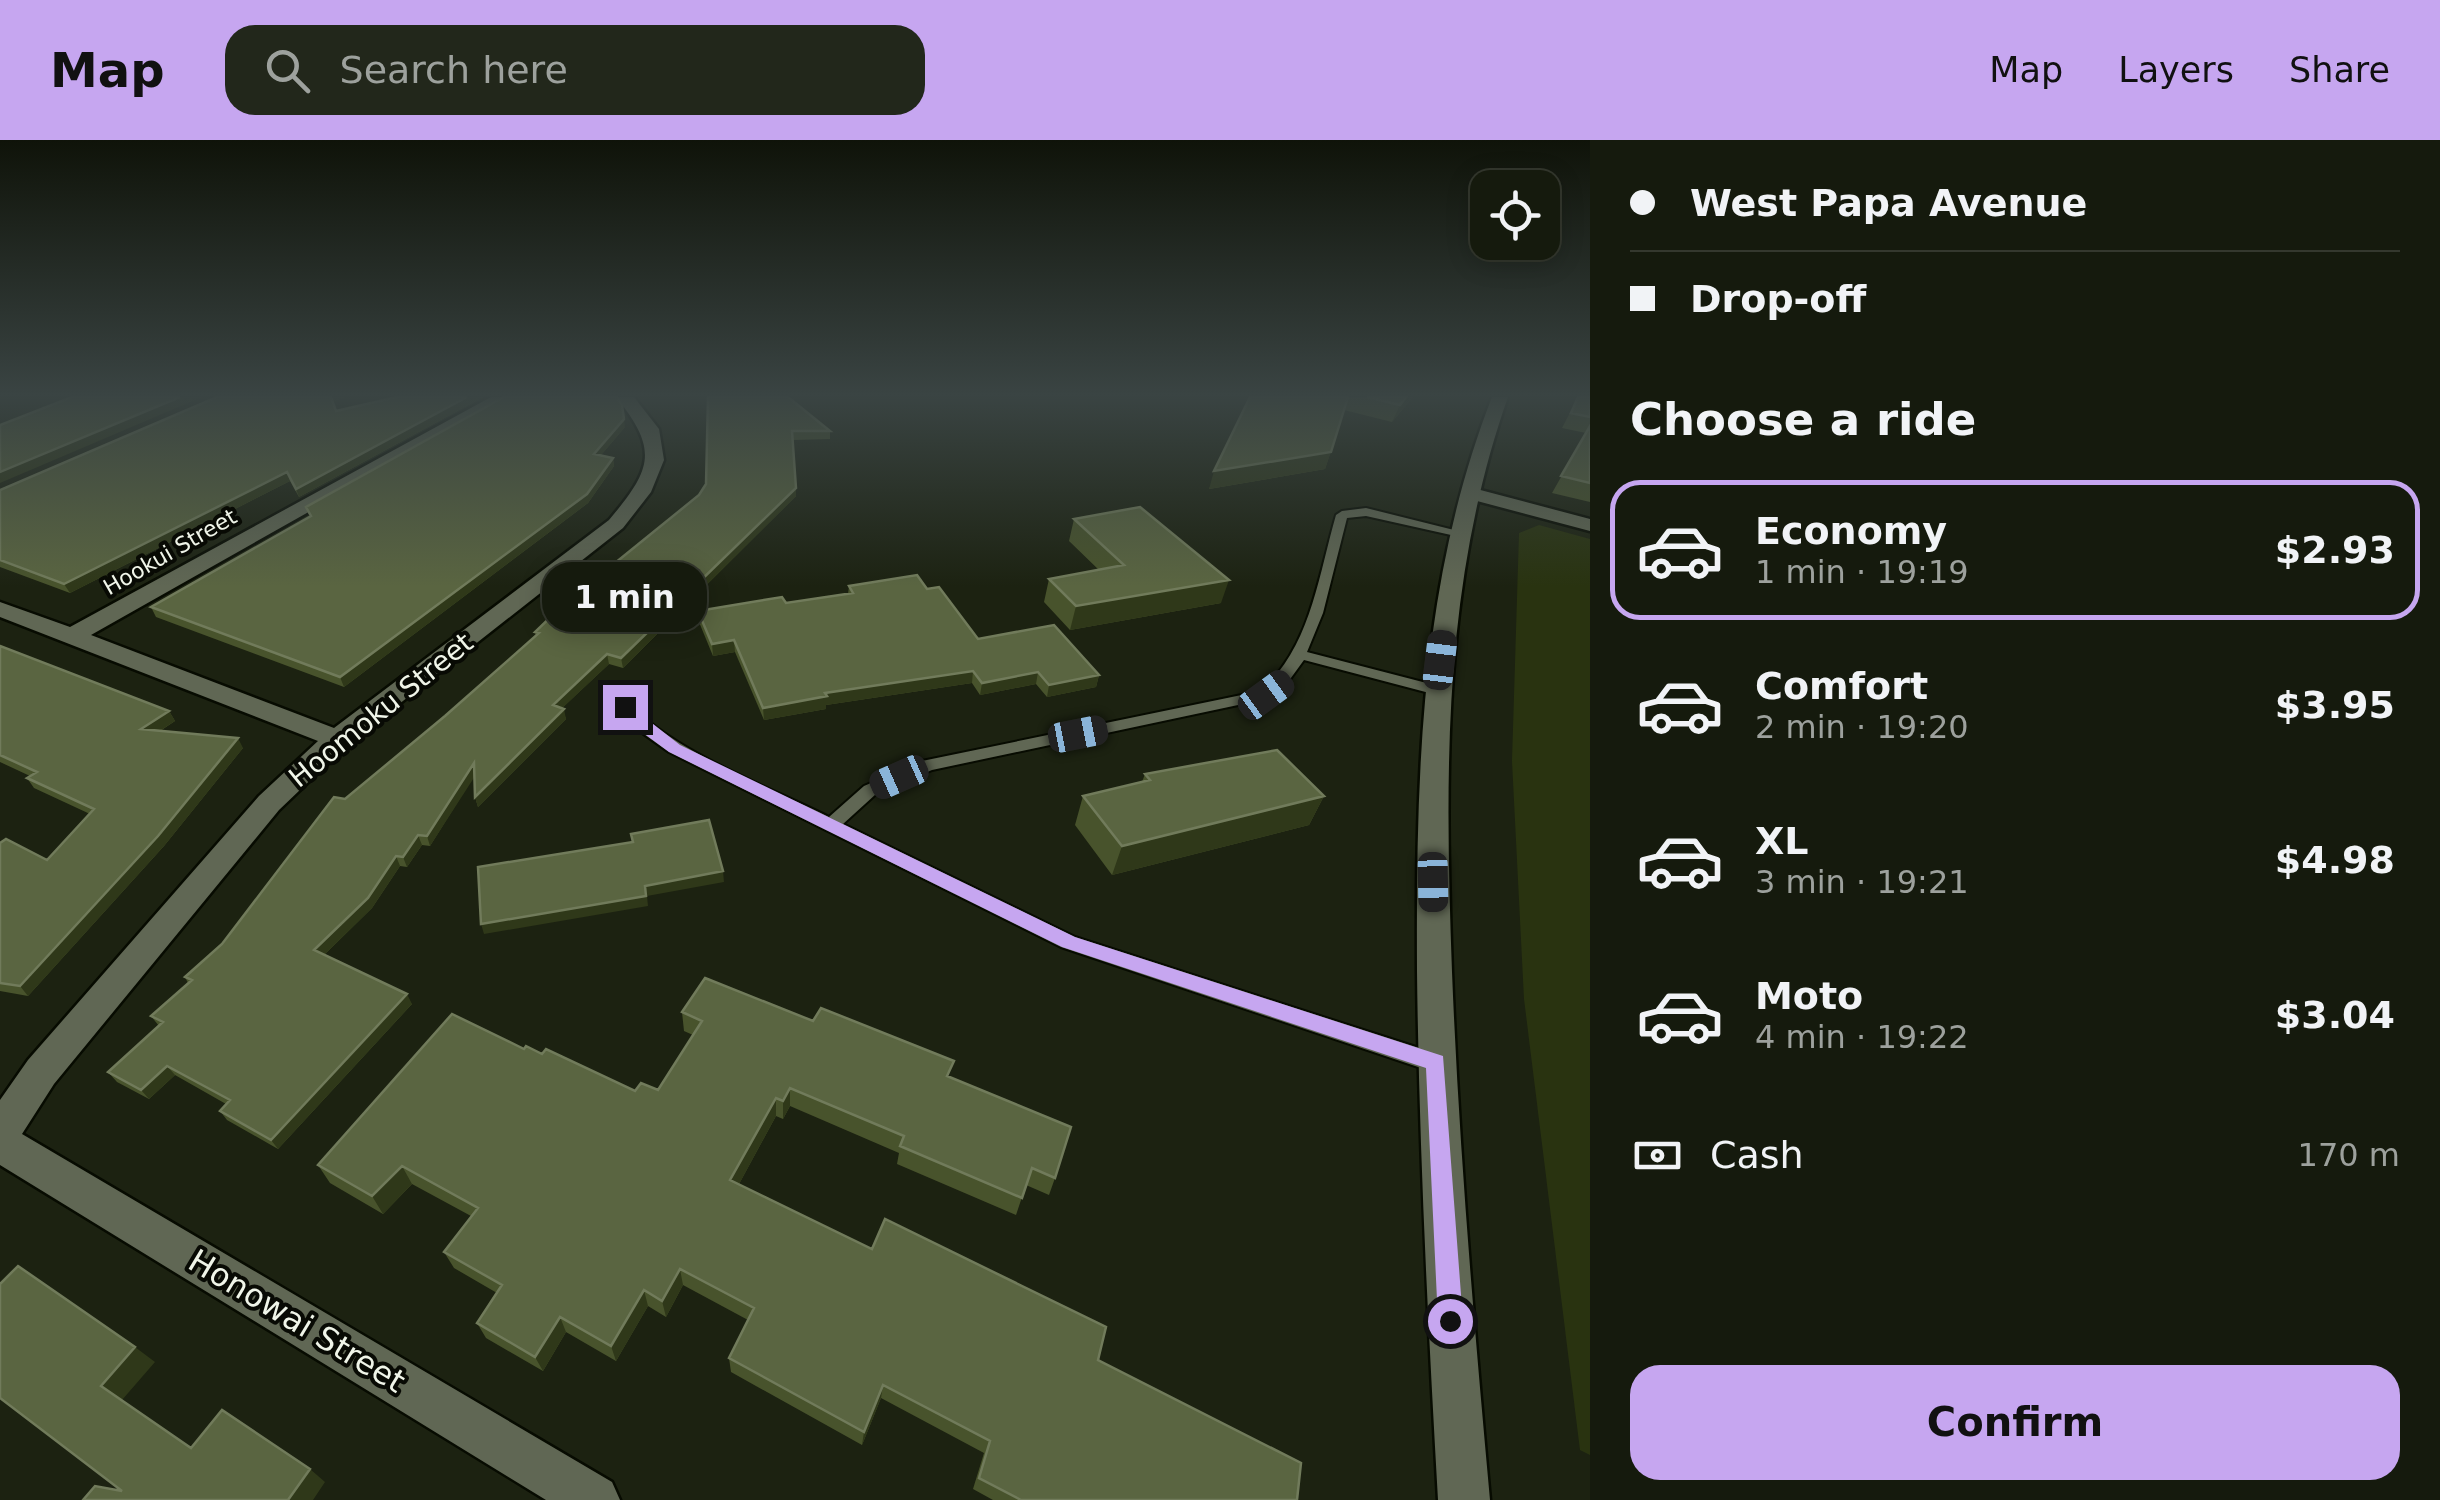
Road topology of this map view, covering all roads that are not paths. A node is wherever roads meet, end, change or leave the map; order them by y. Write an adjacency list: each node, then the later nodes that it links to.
1 (383, 460): 8 (street, Hookui Street)
2 (654, 460): 12 (street, Hoomoku Street)
3 (1479, 460): 4 (street)
4 (1469, 492): 5 (street); 6 (street)
5 (1590, 525)
6 (1460, 532): 9 (lane); 10 (street)
7 (0, 609): 8 (street)
8 (72, 636): 12 (street)
9 (1300, 655): 10 (lane); 13 (lane)
10 (1437, 690): 14 (street)
11 (625, 707): 13 (lane)
12 (337, 739): 15 (street, Hoomoku Street)
13 (831, 825): 14 (lane)
14 (1436, 1062): 18 (street)
15 (0, 1133)
16 (0, 1142): 17 (street, Honowai Street)
17 (566, 1492)
18 (1464, 1500)

